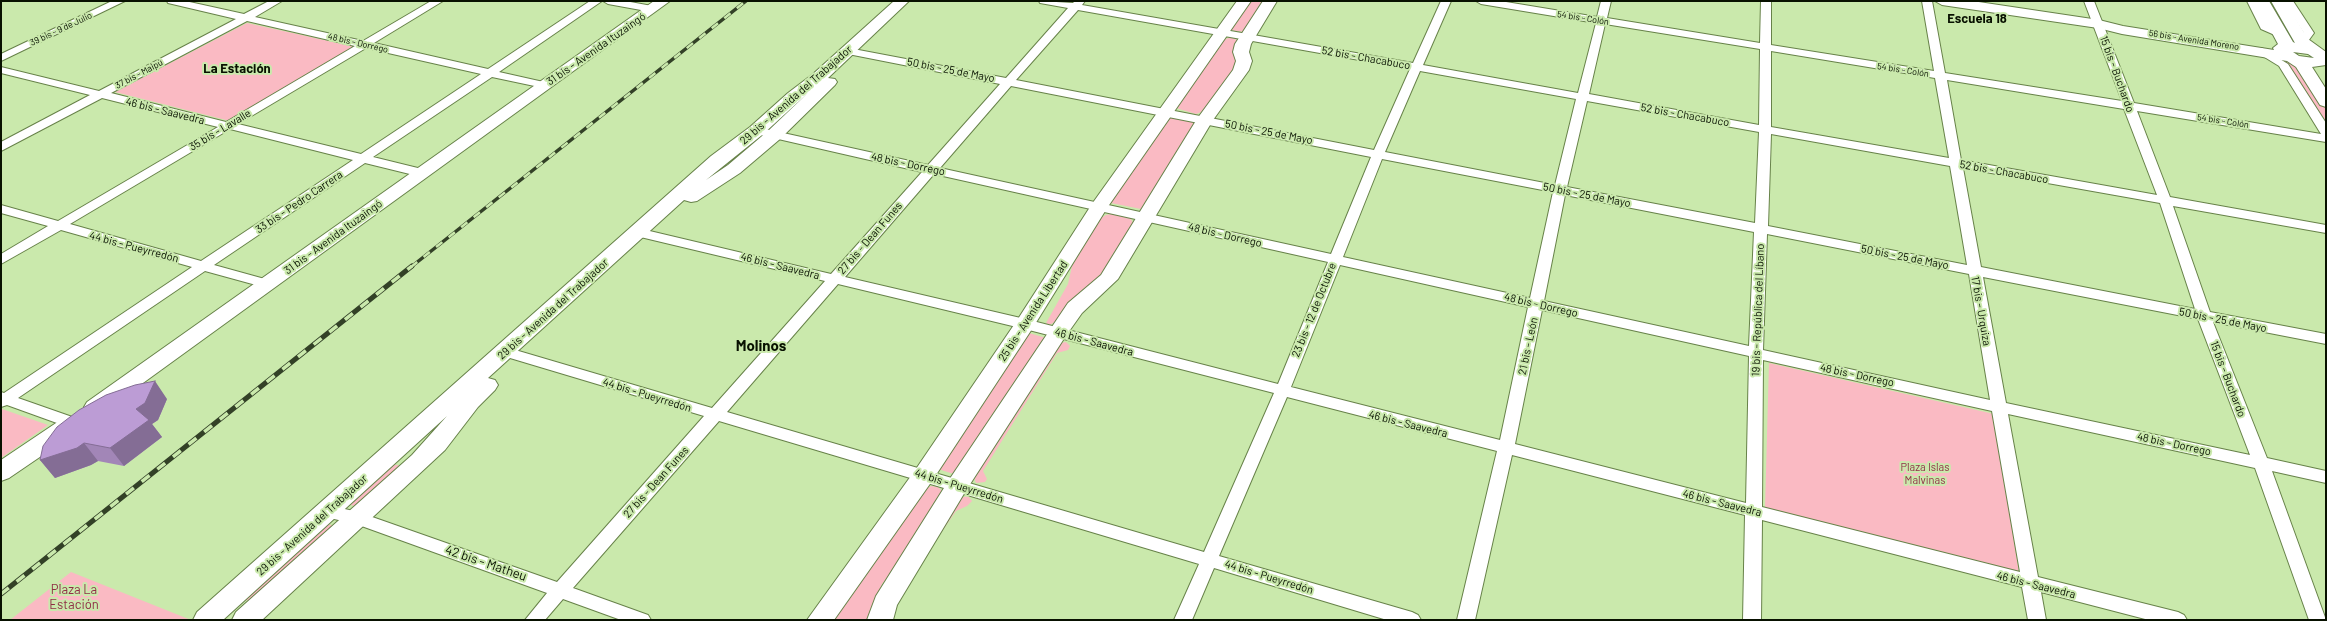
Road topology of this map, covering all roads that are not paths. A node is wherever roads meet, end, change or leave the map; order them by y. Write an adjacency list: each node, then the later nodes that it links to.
1 (120, 1): 35 (street, 39 bis - 9 de Julio)
2 (172, 1): 25 (street, 48 bis - Dorrego)
3 (277, 1): 25 (street, 37 bis - Maipú)
4 (438, 1): 30 (street, 35 bis - Lavalle)
5 (598, 1): 39 (street, 33 bis - Pedro Carrera)
6 (608, 1): 24 (street)
7 (902, 1): 34 (main road, 29 bis - Avenida del Trabajador)
8 (916, 1): 34 (main road, 29 bis - Avenida del Trabajador)
9 (1044, 1): 23 (street, 52 bis - Chacabuco)
10 (1244, 1): 28 (main road, 25 bis - Avenida Libertad)
11 (1270, 1): 29 (main road)
12 (1446, 1): 37 (street, 23 bis - 12 de Octubre)
13 (1481, 1): 26 (street, 54 bis - Colón)
14 (1606, 1): 26 (street, 21 bis - León)
15 (1766, 1): 31 (street, 19 bis - República del Líbano)
16 (1927, 1): 40 (street, 17 bis - Urquiza)
17 (1942, 1): 27 (main road, 56 bis - Avenida Moreno)
18 (2089, 1): 27 (street, 15 bis - Buchardo)
19 (2252, 1): 32 (street)
20 (2262, 1): 32 (main road)
21 (2278, 1): 36 (main road)
22 (2288, 1): 36 (street)
23 (1078, 4): 28 (street, 52 bis - Chacabuco); 41 (street, 27 bis - Dean Funes)
24 (658, 5): 42 (main road, 31 bis - Avenida Ituzaingó)
25 (246, 18): 30 (street, 48 bis - Dorrego); 43 (street, 37 bis - Maipú)
26 (1601, 21): 31 (street, 54 bis - Colón); 44 (street, 21 bis - León)
27 (2099, 24): 32 (main road, 56 bis - Avenida Moreno); 33 (main road, 56 bis - Avenida Moreno); 46 (street, 15 bis - Buchardo)
28 (1222, 32): 29 (street, 52 bis - Chacabuco); 47 (main road, 25 bis - Avenida Libertad)
29 (1247, 36): 37 (street, 52 bis - Chacabuco); 48 (main road)
30 (365, 44): 39 (street, 48 bis - Dorrego); 49 (street, 35 bis - Lavalle)
31 (1765, 47): 40 (street, 54 bis - Colón); 50 (street, 19 bis - República del Líbano)
32 (2287, 49): 33 (main road, 56 bis - Avenida Moreno); 36 (main road); 45 (main road)
33 (2258, 50): 51 (street)
34 (854, 51): 41 (street, 50 bis - 25 de Mayo); 52 (main road, 29 bis - Avenida del Trabajador)
35 (1, 58)
36 (2319, 58)
37 (1417, 67): 44 (street, 52 bis - Chacabuco); 55 (street, 23 bis - 12 de Octubre)
38 (1, 70): 43 (street, 46 bis - Saavedra)
39 (491, 73): 42 (street, 48 bis - Dorrego); 56 (street, 33 bis - Pedro Carrera)
40 (1939, 76): 46 (street, 54 bis - Colón); 57 (street, 17 bis - Urquiza)
41 (1008, 81): 47 (street, 50 bis - 25 de Mayo); 58 (street, 27 bis - Dean Funes)
42 (544, 85): 59 (main road, 31 bis - Avenida Ituzaingó)
43 (100, 94): 49 (street, 46 bis - Saavedra); 54 (street, 37 bis - Maipú)
44 (1582, 97): 50 (street, 52 bis - Chacabuco); 60 (street, 21 bis - León)
45 (2326, 102)
46 (2129, 106): 53 (street, 54 bis - Colón); 61 (street, 15 bis - Buchardo)
47 (1164, 112): 48 (street, 50 bis - 25 de Mayo); 62 (main road, 25 bis - Avenida Libertad)
48 (1205, 119): 55 (street, 50 bis - 25 de Mayo); 64 (main road)
49 (227, 126): 56 (street, 46 bis - Saavedra); 65 (street, 35 bis - Lavalle)
50 (1765, 129): 57 (street, 52 bis - Chacabuco); 66 (street, 19 bis - República del Líbano)
51 (2326, 132)
52 (765, 133): 58 (street, 48 bis - Dorrego); 68 (main road, 29 bis - Avenida del Trabajador)
53 (2326, 138)
54 (1, 147)
55 (1378, 154): 60 (street, 50 bis - 25 de Mayo); 69 (street, 23 bis - 12 de Octubre)
56 (362, 160): 59 (street, 46 bis - Saavedra); 71 (street, 33 bis - Pedro Carrera)
57 (1956, 163): 61 (street, 52 bis - Chacabuco); 72 (street, 17 bis - Urquiza)
58 (930, 169): 62 (street, 48 bis - Dorrego); 73 (street, 27 bis - Dean Funes)
59 (422, 173): 74 (main road, 31 bis - Avenida Ituzaingó)
60 (1560, 189): 66 (street, 50 bis - 25 de Mayo); 75 (street, 21 bis - León)
61 (2166, 200): 67 (street, 52 bis - Chacabuco); 76 (street, 15 bis - Buchardo)
62 (1098, 208): 64 (street, 48 bis - Dorrego); 77 (main road, 25 bis - Avenida Libertad)
63 (1, 209): 65 (street, 44 bis - Pueyrredón)
64 (1146, 217): 69 (street, 48 bis - Dorrego); 78 (main road)
65 (58, 226): 70 (street, 35 bis - Lavalle); 71 (street, 44 bis - Pueyrredón)
66 (1761, 229): 72 (street, 50 bis - 25 de Mayo); 80 (street, 19 bis - República del Líbano)
67 (2326, 229)
68 (644, 233): 73 (street, 46 bis - Saavedra); 81 (main road, 29 bis - Avenida del Trabajador)
69 (1335, 259): 75 (street, 48 bis - Dorrego); 82 (street, 23 bis - 12 de Octubre)
70 (1, 260)
71 (203, 266): 74 (street, 44 bis - Pueyrredón); 83 (street, 33 bis - Pedro Carrera)
72 (1974, 271): 76 (street, 50 bis - 25 de Mayo); 84 (street, 17 bis - Urquiza)
73 (834, 279): 77 (street, 46 bis - Saavedra); 85 (street, 27 bis - Dean Funes)
74 (267, 284): 86 (main road, 31 bis - Avenida Ituzaingó)
75 (1537, 304): 80 (street, 48 bis - Dorrego); 87 (street, 21 bis - León)
76 (2204, 316): 79 (street, 50 bis - 25 de Mayo); 90 (street, 15 bis - Buchardo)
77 (1031, 326): 78 (street, 46 bis - Saavedra); 92 (main road, 25 bis - Avenida Libertad)
78 (1058, 332): 82 (street, 46 bis - Saavedra); 94 (main road)
79 (2326, 339)
80 (1756, 353): 84 (street, 48 bis - Dorrego); 96 (street, 19 bis - República del Líbano)
81 (512, 354): 85 (street, 44 bis - Pueyrredón); 88 (main road, 29 bis - Avenida del Trabajador); 89 (main road, 29 bis - Avenida del Trabajador)
82 (1282, 392): 87 (street, 46 bis - Saavedra); 98 (street, 23 bis - 12 de Octubre)
83 (3, 399): 86 (street)
84 (1999, 407): 90 (street, 48 bis - Dorrego); 99 (street, 17 bis - Urquiza)
85 (715, 415): 92 (street, 44 bis - Pueyrredón); 100 (street, 27 bis - Dean Funes)
86 (73, 423): 91 (main road, 31 bis - Avenida Ituzaingó)
87 (1506, 448): 96 (street, 46 bis - Saavedra); 109 (street, 21 bis - León)
88 (388, 456): 89 (main road); 95 (main road, 29 bis - Avenida del Trabajador)
89 (420, 461): 97 (main road, 29 bis - Avenida del Trabajador)
90 (2261, 463): 93 (street, 48 bis - Dorrego); 113 (street, 15 bis - Buchardo)
91 (1, 472)
92 (924, 475): 94 (street, 44 bis - Pueyrredón); 105 (main road, 25 bis - Avenida Libertad)
93 (2326, 477)
94 (957, 486): 98 (street, 44 bis - Pueyrredón); 106 (main road)
95 (327, 511): 97 (street, 42 bis - Matheu); 101 (main road, 29 bis - Avenida del Trabajador)
96 (1754, 511): 99 (street, 46 bis - Saavedra); 110 (street, 19 bis - República del Líbano)
97 (358, 518): 100 (street, 42 bis - Matheu); 102 (main road, 29 bis - Avenida del Trabajador)
98 (1209, 559): 107 (street, 23 bis - 12 de Octubre); 108 (street, 44 bis - Pueyrredón)
99 (2031, 584): 111 (street, 17 bis - Urquiza); 112 (street, 46 bis - Saavedra)
100 (561, 589): 103 (street, 27 bis - Dean Funes); 104 (street, 42 bis - Matheu)
101 (215, 613): 102 (main road)
102 (249, 616)
103 (534, 620)
104 (642, 620)
105 (820, 620)
106 (880, 620)
107 (1183, 620)
108 (1412, 620)
109 (1466, 620)
110 (1752, 620)
111 (2037, 620)
112 (2178, 620)
113 (2318, 620)

